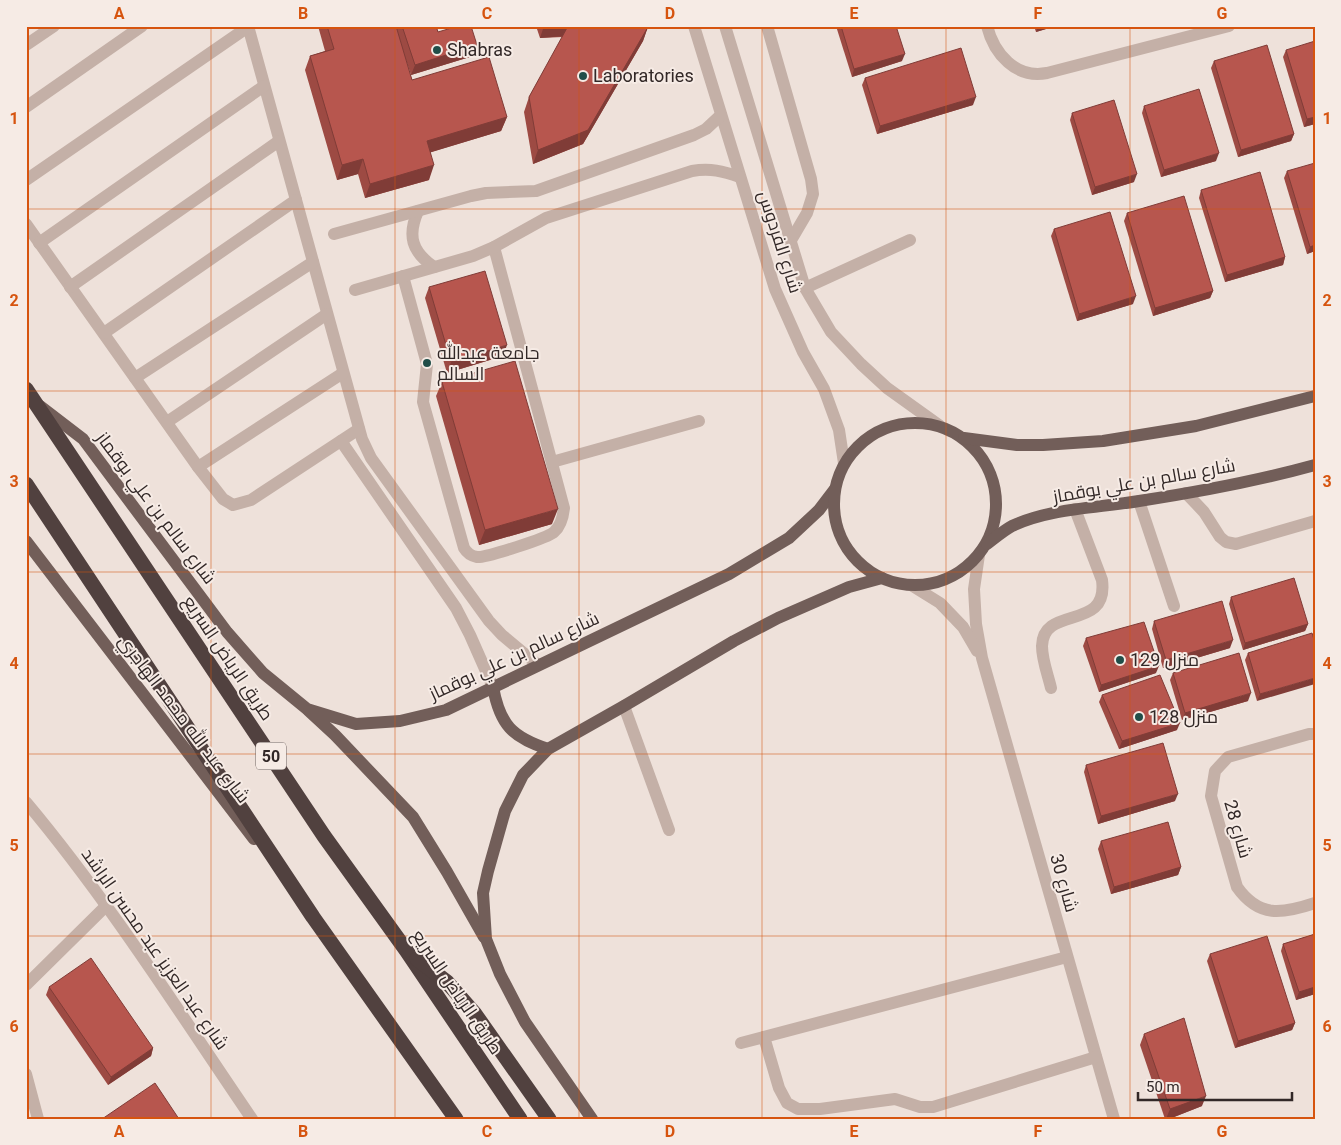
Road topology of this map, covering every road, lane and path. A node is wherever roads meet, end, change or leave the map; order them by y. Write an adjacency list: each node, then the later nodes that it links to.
1 (54, 26): 9 (street)
2 (142, 26): 11 (street)
3 (694, 26): 12 (street, شارع الفردوس)
4 (725, 26): 21 (street, شارع الفردوس)
5 (767, 26): 21 (street, شارع الفردوس)
6 (987, 26): 7 (street)
7 (1229, 26)
8 (248, 27): 10 (street); 15 (street)
9 (26, 45)
10 (264, 86): 13 (street); 22 (street)
11 (26, 107)
12 (720, 115): 14 (street, شارع الفردوس); 17 (street)
13 (279, 141): 16 (street); 27 (street)
14 (740, 177): 23 (street); 44 (street, شارع الفردوس)
15 (26, 180)
16 (296, 200): 24 (street); 31 (street)
17 (418, 211): 19 (street); 25 (street)
18 (26, 224): 22 (street)
19 (334, 234)
20 (910, 240): 28 (street)
21 (790, 242): 28 (street, شارع الفردوس)
22 (39, 243): 27 (street)
23 (494, 247): 25 (street); 43 (street)
24 (312, 262): 30 (street); 33 (street)
25 (434, 267): 26 (street)
26 (403, 276): 29 (street); 43 (street)
27 (70, 287): 31 (street)
28 (805, 288): 39 (street, شارع الفردوس)
29 (355, 290)
30 (327, 314): 32 (street); 38 (street)
31 (104, 333): 33 (street)
32 (343, 372): 40 (street); 46 (street)
33 (135, 378): 38 (street)
34 (26, 389): 36 (highway, طريق الرياض السريع / 50)
35 (1315, 396): 41 (main road)
36 (37, 404): 63 (main road, شارع سالم بن علي بوقماز); 72 (highway, طريق الرياض السريع / 50)
37 (699, 421): 43 (street)
38 (166, 422): 46 (street)
39 (940, 426): 41 (main road); 44 (main road)
40 (359, 429): 42 (street); 59 (street)
41 (964, 438): 54 (main road)
42 (341, 441): 46 (street); 60 (street)
43 (552, 462)
44 (844, 463): 48 (main road)
45 (1315, 465): 49 (main road, شارع سالم بن علي بوقماز)
46 (198, 467)
47 (26, 484): 70 (highway)
48 (835, 489): 55 (main road); 59 (main road, شارع سالم بن علي بوقماز)
49 (1186, 493): 50 (main road, شارع سالم بن علي بوقماز); 52 (street)
50 (1139, 502): 51 (main road, شارع سالم بن علي بوقماز); 57 (street)
51 (1075, 509): 54 (main road, شارع سالم بن علي بوقماز); 61 (street)
52 (1315, 521)
53 (26, 541): 70 (main road, شارع عبد الله محمد الهاجري)
54 (982, 550): 56 (main road); 58 (street, شارع 30)
55 (882, 578): 56 (main road); 62 (main road)
56 (911, 585): 58 (street, شارع 30)
57 (1174, 606)
58 (982, 658): 73 (street, شارع 30)
59 (538, 665): 60 (main road, شارع سالم بن علي بوقماز)
60 (493, 687): 63 (main road, شارع سالم بن علي بوقماز); 65 (main road)
61 (1051, 688)
62 (624, 706): 65 (main road); 67 (street)
63 (307, 709): 71 (main road)
64 (1315, 734): 68 (street, شارع 28)
65 (548, 749): 71 (main road)
66 (26, 802): 69 (street, شارع عبد العزيز عبد محسن الراشد)
67 (669, 830)
68 (1315, 902)
69 (106, 906): 74 (street); 80 (street, شارع عبد العزيز عبد محسن الراشد)
70 (313, 917): 81 (highway)
71 (486, 939): 84 (main road)
72 (406, 950): 82 (highway, طريق الرياض السريع / 50); 83 (highway)
73 (1067, 957): 75 (street); 77 (street, شارع 30)
74 (26, 985)
75 (764, 1037): 76 (street); 77 (street)
76 (740, 1043)
77 (1096, 1057): 85 (street, شارع 30)
78 (26, 1074): 79 (street)
79 (38, 1119)
80 (252, 1119)
81 (456, 1119)
82 (520, 1119)
83 (549, 1119)
84 (592, 1119)
85 (1114, 1119)

